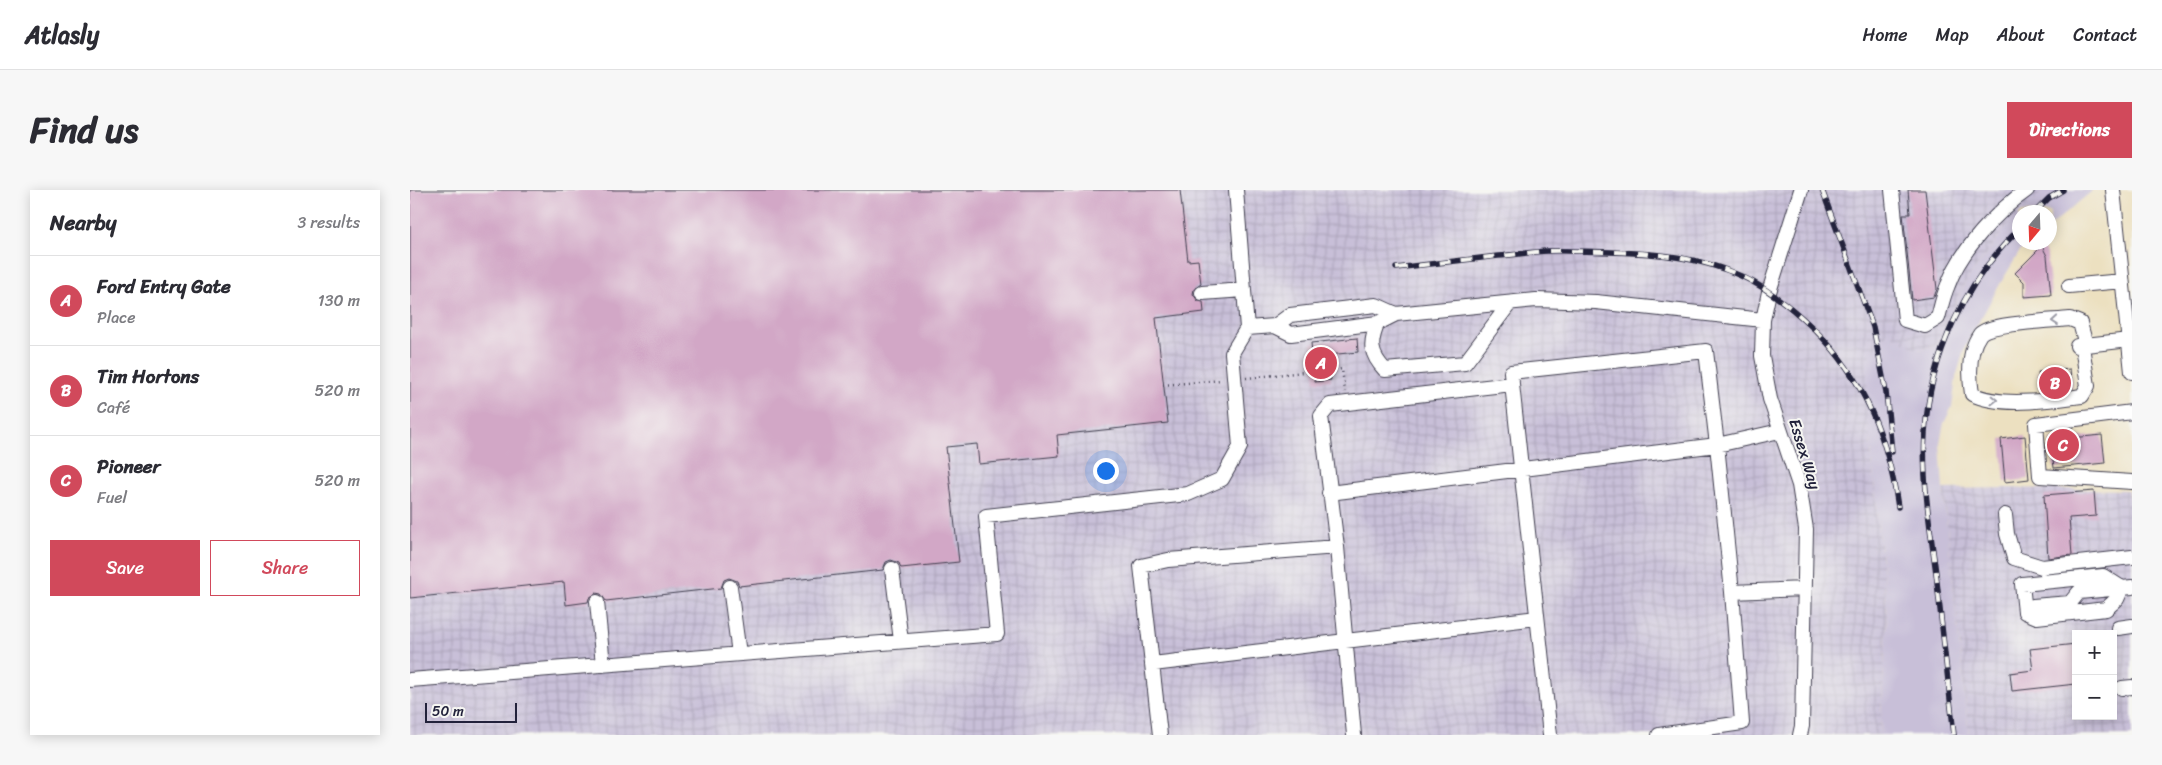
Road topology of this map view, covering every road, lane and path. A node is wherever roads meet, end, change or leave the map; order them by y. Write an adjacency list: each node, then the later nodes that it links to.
1 (1236, 190): 8 (street)
2 (1801, 190): 12 (street, Essex Way)
3 (1892, 190): 4 (street)
4 (2027, 190)
5 (2113, 190): 6 (street)
6 (2122, 281): 7 (street); 16 (street)
7 (2069, 286)
8 (1244, 290): 9 (street); 15 (street)
9 (1202, 293)
10 (1510, 303): 11 (street); 12 (street); 13 (street)
11 (1396, 314): 13 (street); 14 (street)
12 (1763, 320): 27 (street, Essex Way)
13 (1378, 323): 14 (street)
14 (1274, 326): 15 (street)
15 (1247, 328): 46 (street)
16 (2128, 340): 17 (street); 20 (street)
17 (2081, 346): 17 (street, one-way to 17)
18 (1330, 370): 25 (path)
19 (1314, 371): 21 (path)
20 (2132, 372)
21 (1245, 378)
22 (1226, 380): 24 (path)
23 (1512, 384): 25 (street); 28 (street); 29 (street)
24 (1164, 386)
25 (1346, 403): 31 (street)
26 (2132, 412): 30 (street)
27 (1780, 431): 28 (street); 38 (street, Essex Way)
28 (1717, 445): 29 (street); 39 (street)
29 (1521, 469): 31 (street); 42 (street)
30 (2132, 482)
31 (1329, 493): 33 (street)
32 (2005, 515): 34 (street)
33 (1337, 547): 45 (street); 48 (street)
34 (2132, 557)
35 (892, 569): 46 (street)
36 (730, 587): 47 (street)
37 (2127, 587): 41 (street); 41 (street); 41 (street)
38 (1805, 588): 39 (street); 55 (street, Essex Way)
39 (1732, 592): 54 (street)
40 (597, 602): 49 (street)
41 (2025, 612)
42 (1537, 618): 45 (street); 53 (street)
43 (2132, 626): 44 (street)
44 (2118, 628)
45 (1345, 641): 48 (street); 52 (street)
46 (901, 642): 47 (street)
47 (739, 654): 49 (street)
48 (1153, 664): 51 (street)
49 (603, 665): 50 (street)
50 (410, 680)
51 (1160, 735)
52 (1354, 735)
53 (1550, 735)
54 (1659, 735)
55 (1800, 735)

